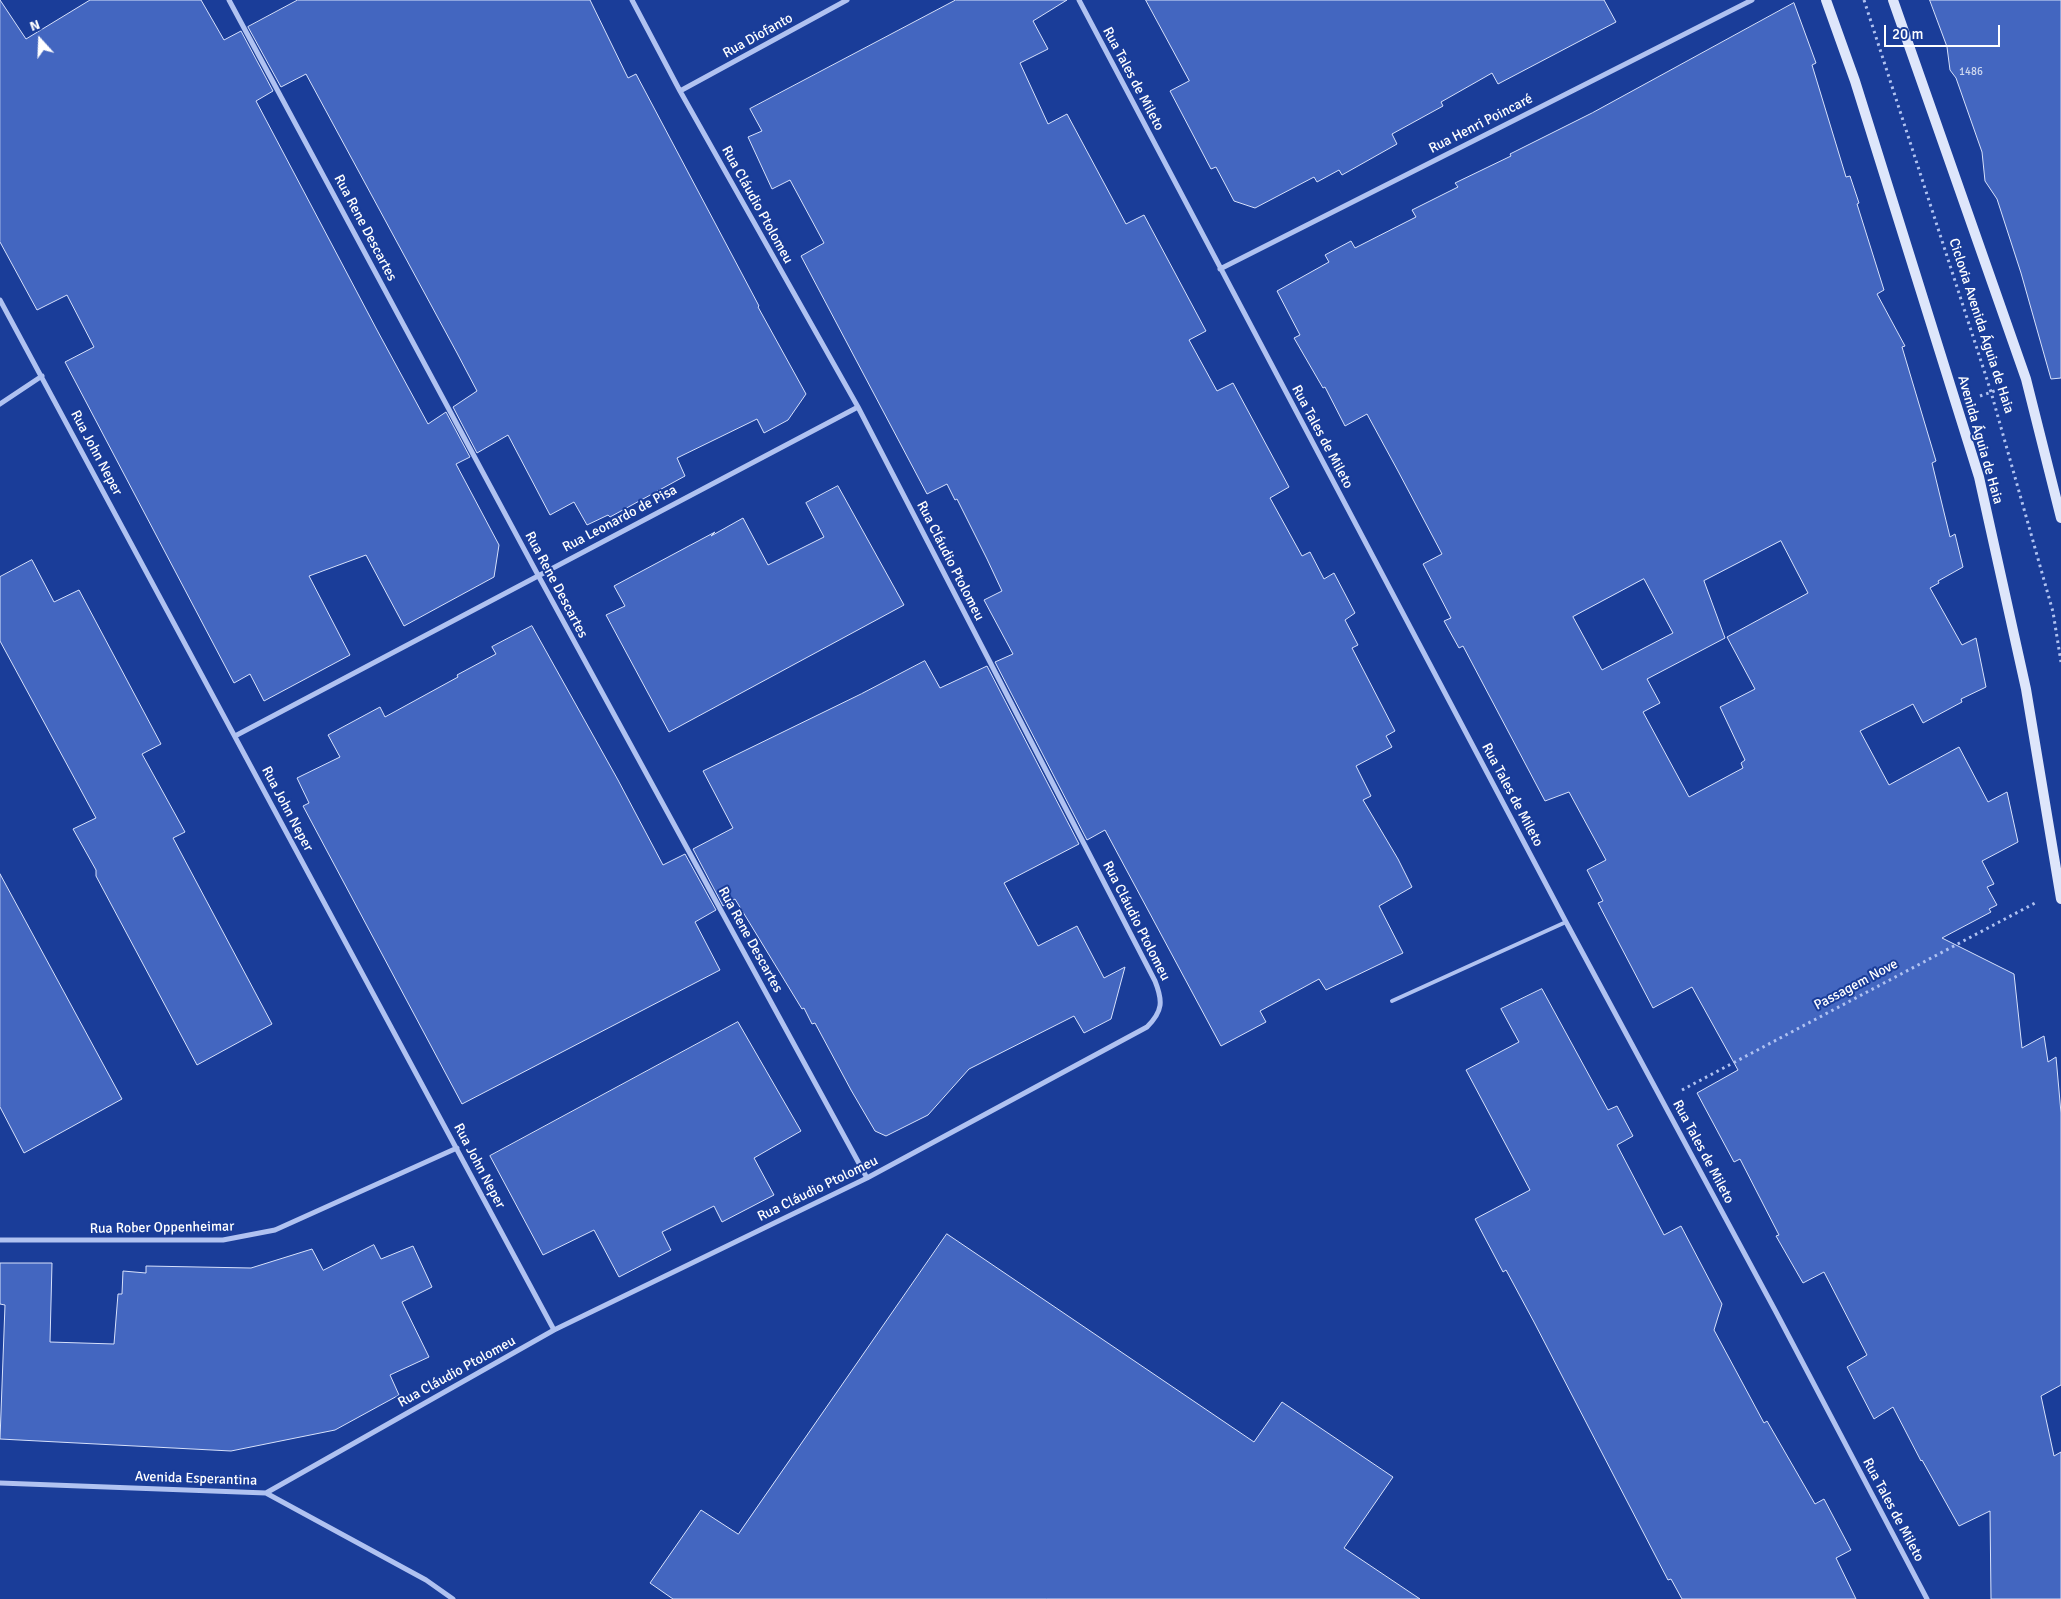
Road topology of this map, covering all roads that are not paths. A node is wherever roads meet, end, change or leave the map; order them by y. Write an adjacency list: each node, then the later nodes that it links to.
1 (229, 0): 15 (street, Rua Rene Descartes)
2 (632, 0): 8 (street, Rua Cláudio Ptolomeu)
3 (848, 0): 8 (street, Rua Diofanto)
4 (1079, 0): 9 (street, Rua Tales de Mileto)
5 (1752, 0): 9 (street, Rua Henri Poincaré)
6 (1826, 0): 17 (main road, Avenida Águia de Haia)
7 (1893, 0): 14 (main road)
8 (680, 91): 13 (street, Rua Cláudio Ptolomeu)
9 (1220, 268): 18 (street, Rua Tales de Mileto)
10 (0, 300): 11 (street, Rua John Neper)
11 (42, 376): 12 (street); 16 (street, Rua John Neper)
12 (0, 404)
13 (858, 407): 15 (street, Rua Leonardo de Pisa); 21 (street, Rua Cláudio Ptolomeu)
14 (2061, 518)
15 (538, 575): 16 (street, Rua Leonardo de Pisa); 21 (street, Rua Rene Descartes)
16 (236, 736): 20 (street, Rua John Neper)
17 (2060, 894)
18 (1566, 922): 19 (lane); 27 (street, Rua Tales de Mileto)
19 (1392, 1001)
20 (456, 1148): 22 (street, Rua Rober Oppenheimar); 23 (street, Rua John Neper)
21 (867, 1178): 23 (street, Rua Cláudio Ptolomeu)
22 (0, 1240)
23 (554, 1330): 25 (street, Rua Cláudio Ptolomeu)
24 (0, 1483): 25 (street, Avenida Esperantina)
25 (266, 1492): 26 (street, Avenida Esperantina)
26 (454, 1599)
27 (1927, 1599)

